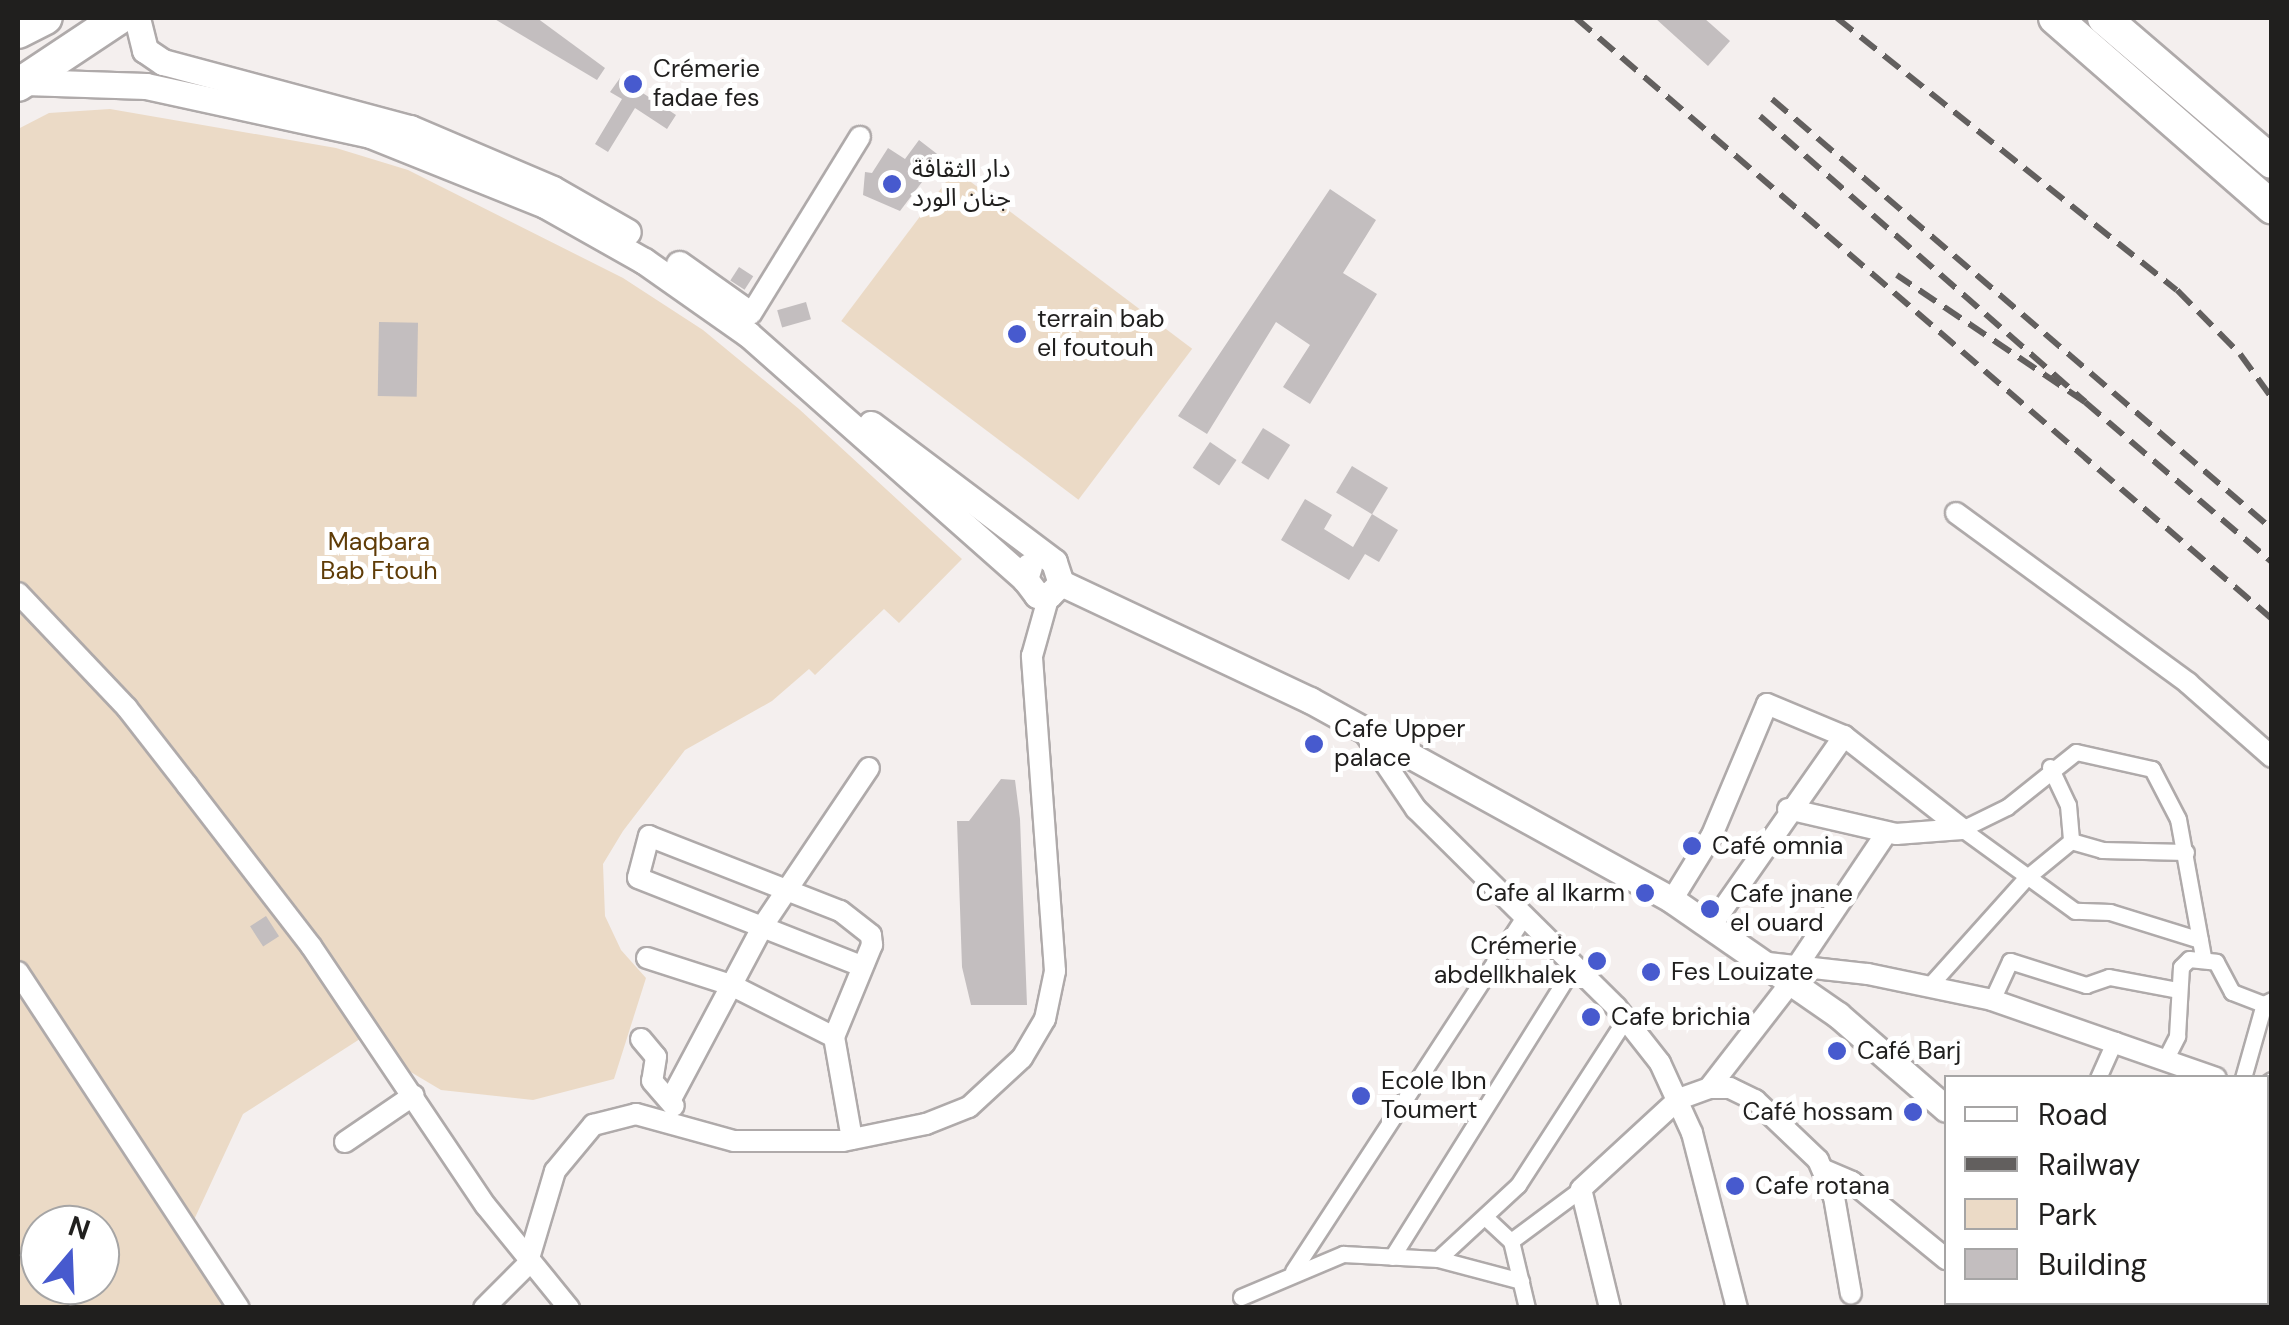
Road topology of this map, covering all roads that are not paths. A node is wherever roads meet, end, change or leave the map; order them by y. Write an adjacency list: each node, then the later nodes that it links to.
1 (46, 18): 6 (main road)
2 (119, 18): 7 (main road)
3 (136, 18): 10 (street)
4 (2054, 18): 11 (main road)
5 (2104, 18): 9 (main road)
6 (18, 32)
7 (21, 84): 10 (street)
8 (860, 137): 13 (street)
9 (2272, 162)
10 (549, 197): 12 (street)
11 (2272, 208)
12 (704, 291): 13 (street); 15 (street)
13 (751, 314): 15 (street)
14 (1956, 513): 19 (street)
15 (1041, 581): 17 (street); 59 (street)
16 (18, 593): 54 (street)
17 (1362, 729): 29 (street); 30 (street)
18 (1844, 736): 22 (street); 23 (street); 29 (street)
19 (2272, 757)
20 (869, 768): 28 (street)
21 (2050, 768): 23 (street); 25 (street); 26 (street)
22 (1788, 809): 24 (street); 32 (street)
23 (1962, 829): 24 (street); 27 (street)
24 (1887, 832): 39 (street)
25 (2070, 840): 26 (street); 27 (street)
26 (2186, 852): 33 (street)
27 (2026, 878): 33 (street); 41 (street)
28 (786, 890): 31 (street); 31 (street); 36 (street)
29 (1672, 900): 32 (street)
30 (1524, 916): 37 (street); 69 (street)
31 (764, 924): 36 (street); 40 (street)
32 (1711, 926): 39 (street)
33 (2200, 940): 35 (street)
34 (647, 958): 40 (street)
35 (2203, 958): 42 (street); 44 (street)
36 (861, 966): 46 (street)
37 (1574, 966): 45 (street); 65 (street)
38 (18, 972): 73 (street)
39 (1794, 974): 41 (street); 53 (street); 57 (street)
40 (732, 985): 46 (street); 55 (street)
41 (1930, 985): 43 (street)
42 (2178, 990): 43 (street); 49 (street)
43 (1992, 1000): 48 (street)
44 (2268, 1002): 52 (street)
45 (1626, 1018): 56 (street); 63 (street)
46 (834, 1037): 59 (street)
47 (641, 1039): 55 (street)
48 (2115, 1040): 49 (street); 50 (street)
49 (2166, 1058): 51 (street)
50 (2099, 1075)
51 (2208, 1075)
52 (2244, 1075)
53 (1709, 1088): 56 (street); 61 (street)
54 (414, 1095): 60 (street); 68 (street)
55 (672, 1097): 58 (street)
56 (1679, 1098): 62 (street); 78 (street)
57 (1944, 1107)
58 (679, 1125): 59 (street); 68 (street)
59 (852, 1140)
60 (346, 1142)
61 (1824, 1170): 66 (street); 71 (street)
62 (1581, 1189): 64 (street); 77 (street)
63 (1485, 1217): 64 (street); 67 (street)
64 (1511, 1242): 70 (street)
65 (1392, 1256): 67 (street); 69 (street)
66 (1944, 1257)
67 (1438, 1259): 70 (street)
68 (530, 1260): 74 (street); 75 (street)
69 (1293, 1270): 72 (street)
70 (1521, 1282): 76 (street)
71 (1851, 1294)
72 (1240, 1298)
73 (239, 1308)
74 (484, 1308)
75 (570, 1308)
76 (1527, 1308)
77 (1610, 1308)
78 (1737, 1308)

